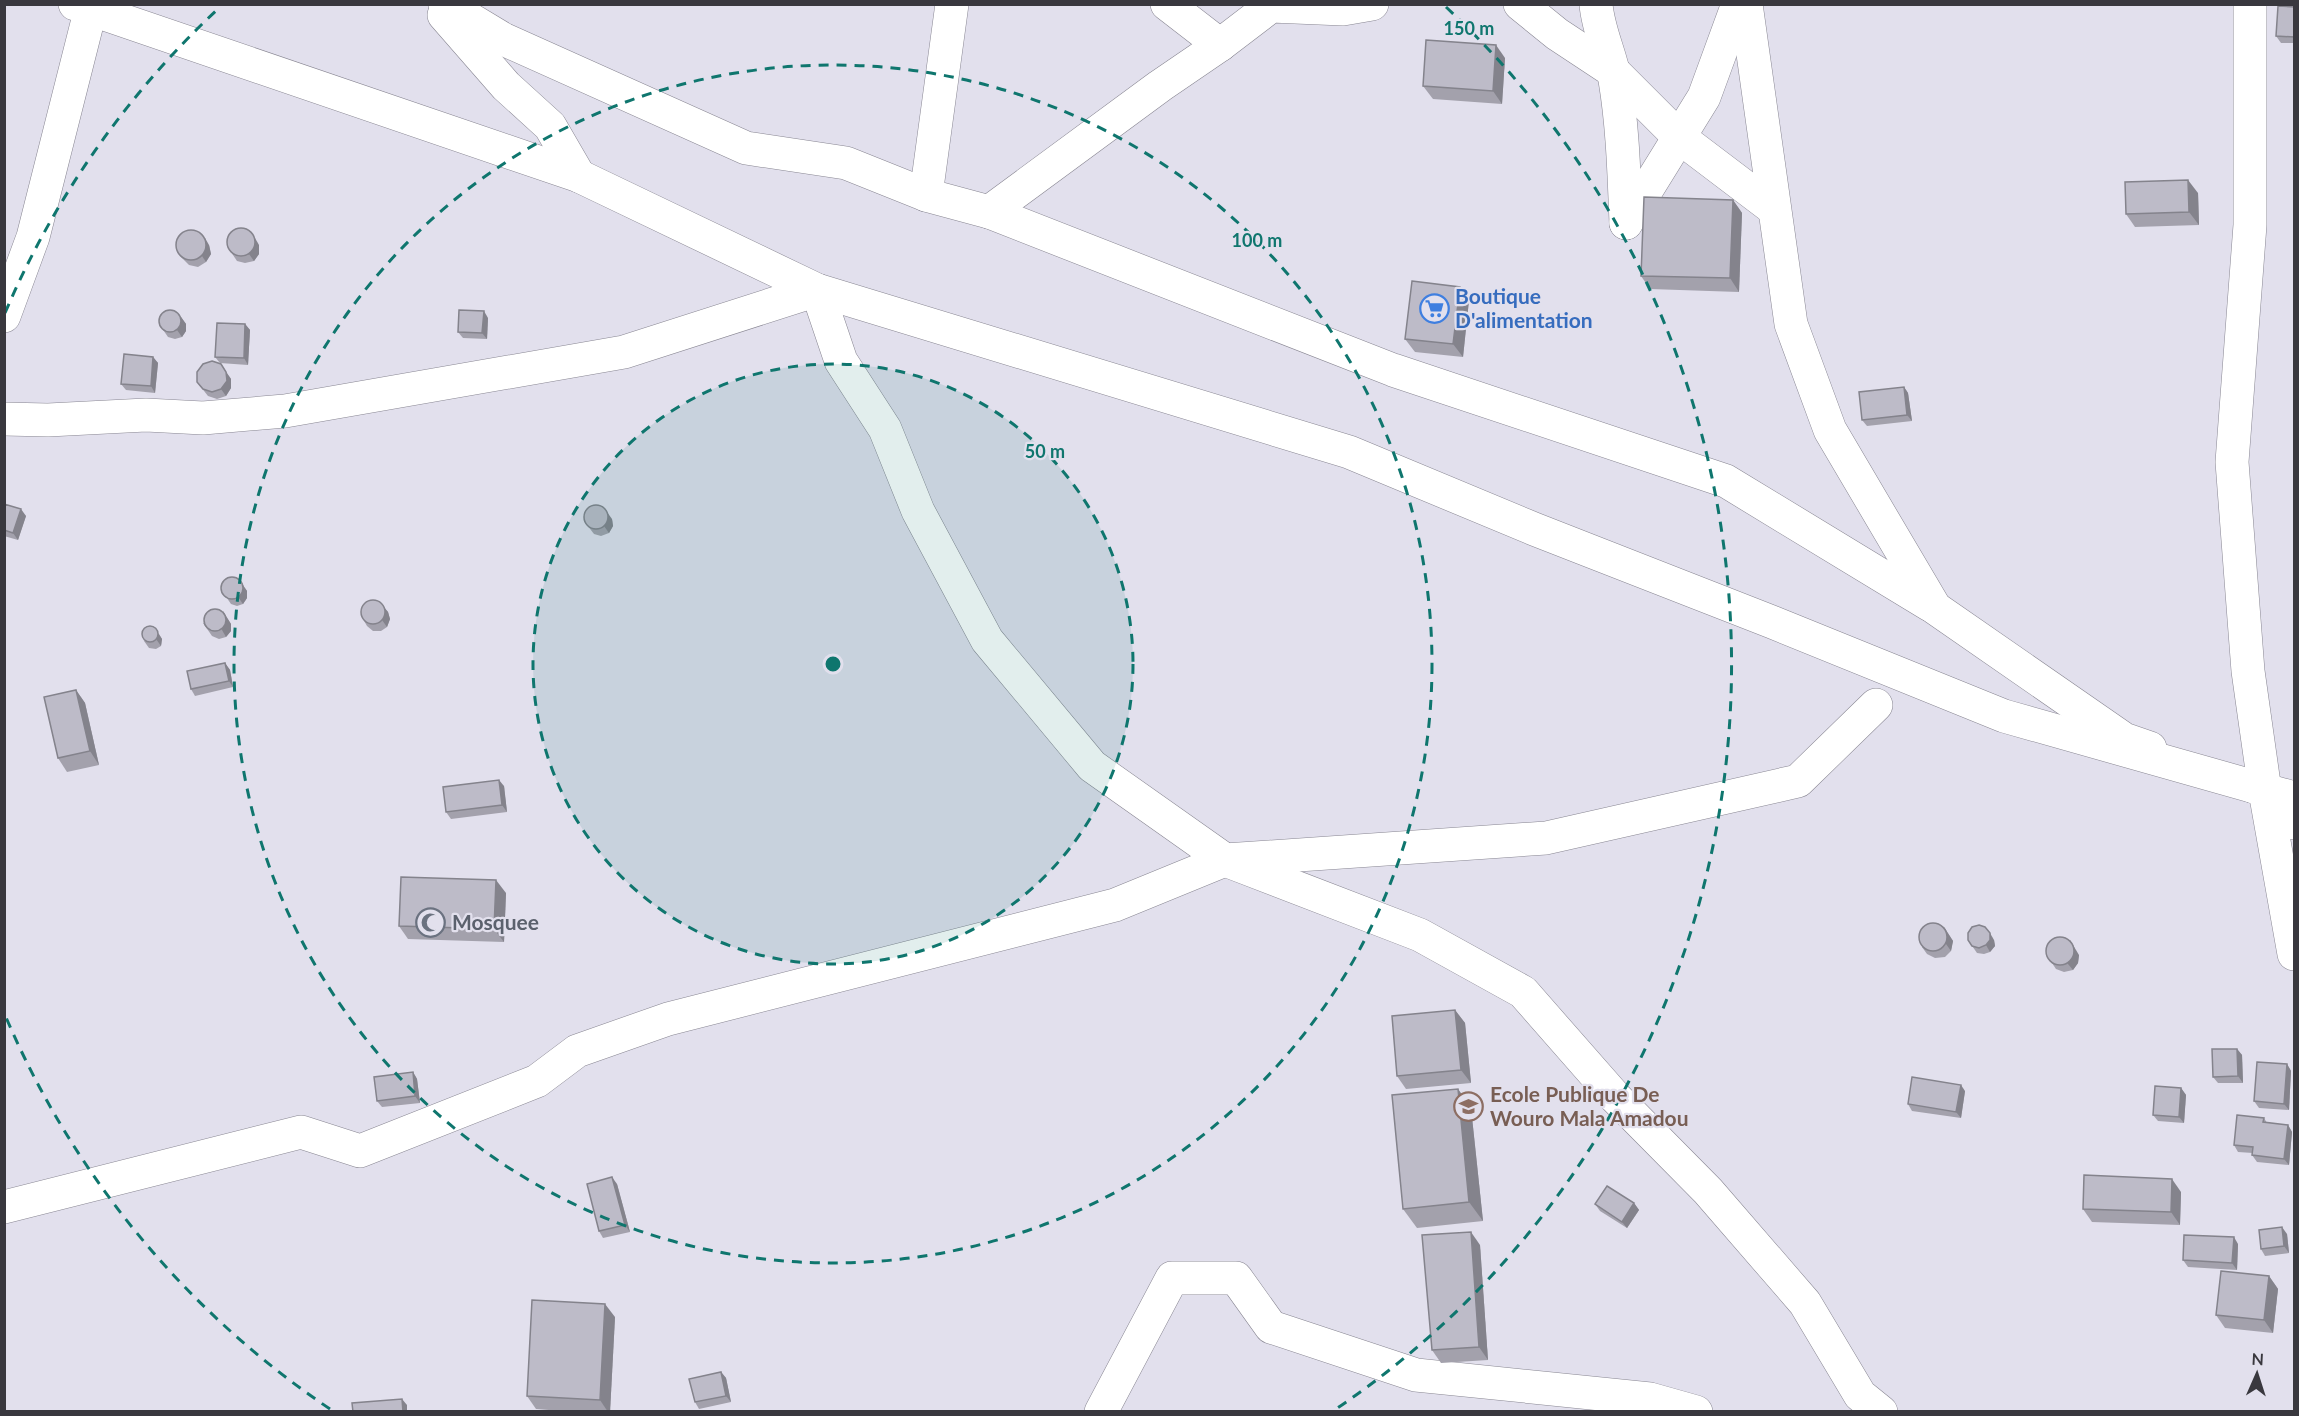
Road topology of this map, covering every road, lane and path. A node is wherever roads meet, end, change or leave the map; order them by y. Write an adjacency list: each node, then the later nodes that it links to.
1 (435, 4): 15 (street)
2 (445, 4): 16 (street)
3 (952, 4): 16 (street)
4 (1167, 4): 12 (street)
5 (1372, 4): 12 (street)
6 (1596, 4): 13 (street)
7 (1738, 4): 14 (street)
8 (1746, 4): 17 (street)
9 (2250, 4): 24 (street)
10 (1520, 5): 13 (street)
11 (86, 6): 15 (street); 20 (street)
12 (1221, 45): 18 (street)
13 (1613, 71): 14 (street); 14 (street)
14 (1679, 137): 17 (street)
15 (579, 176): 19 (street)
16 (926, 195): 18 (street)
17 (1774, 209): 22 (street)
18 (989, 212): 22 (street)
19 (817, 290): 21 (street); 24 (street); 26 (street)
20 (4, 316)
21 (4, 419)
22 (1935, 608): 24 (street)
23 (1875, 705): 26 (street)
24 (2280, 794): 25 (street); 27 (street)
25 (2295, 824)
26 (1225, 860): 28 (street); 31 (street)
27 (2295, 954)
28 (4, 1207)
29 (1101, 1412): 30 (street)
30 (1696, 1412)
31 (1881, 1412)

